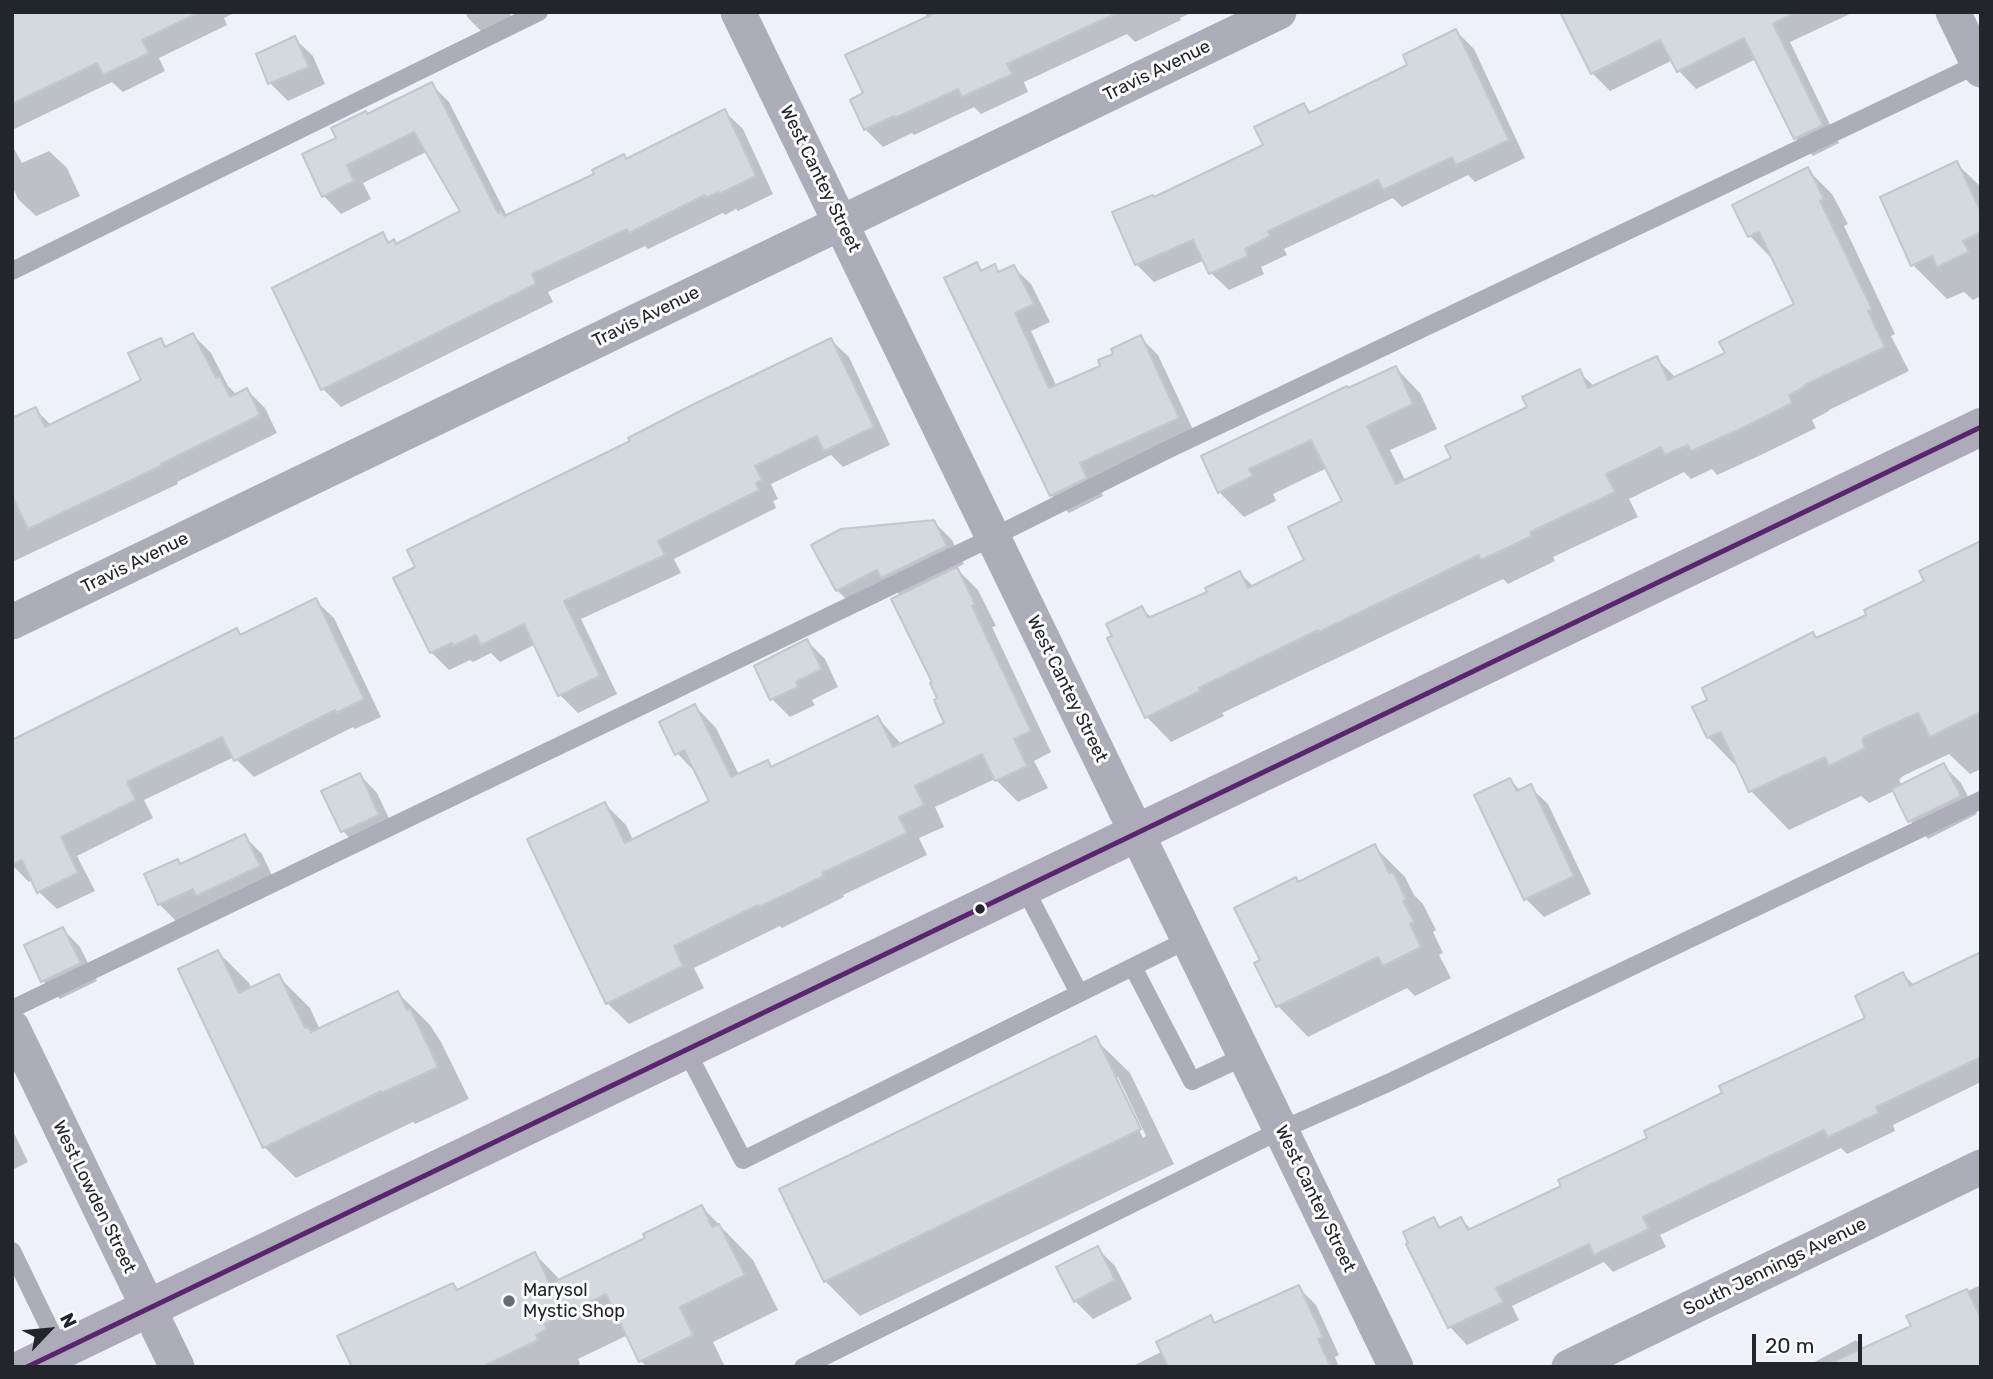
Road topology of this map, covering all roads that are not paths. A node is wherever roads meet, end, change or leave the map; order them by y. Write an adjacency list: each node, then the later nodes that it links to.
1 (539, 12): 7 (lane)
2 (738, 12): 6 (street, West Cantey Street)
3 (1279, 12): 6 (street, Travis Avenue)
4 (1953, 12): 5 (street)
5 (1979, 67): 9 (lane)
6 (841, 223): 9 (street, West Cantey Street); 10 (street, Travis Avenue)
7 (12, 271)
8 (1981, 428): 12 (main road)
9 (993, 537): 12 (street, West Cantey Street); 17 (lane)
10 (12, 622)
11 (1981, 800): 21 (lane)
12 (1137, 833): 13 (main road); 14 (street, West Cantey Street)
13 (1024, 887): 16 (lane); 19 (main road)
14 (1189, 939): 15 (lane); 20 (street, West Cantey Street)
15 (1133, 967): 16 (lane); 20 (lane)
16 (1079, 993): 19 (lane)
17 (12, 1009)
18 (12, 1027): 24 (street, West Lowden Street)
19 (686, 1050): 24 (main road)
20 (1245, 1056): 21 (street, West Cantey Street)
21 (1281, 1130): 28 (lane); 29 (street, West Cantey Street)
22 (1981, 1167): 30 (street, South Jennings Avenue)
23 (12, 1251): 25 (lane)
24 (148, 1308): 25 (main road); 27 (street, West Lowden Street)
25 (60, 1350): 26 (main road)
26 (26, 1367)
27 (177, 1367)
28 (803, 1367)
29 (1396, 1367)
30 (1569, 1367)

